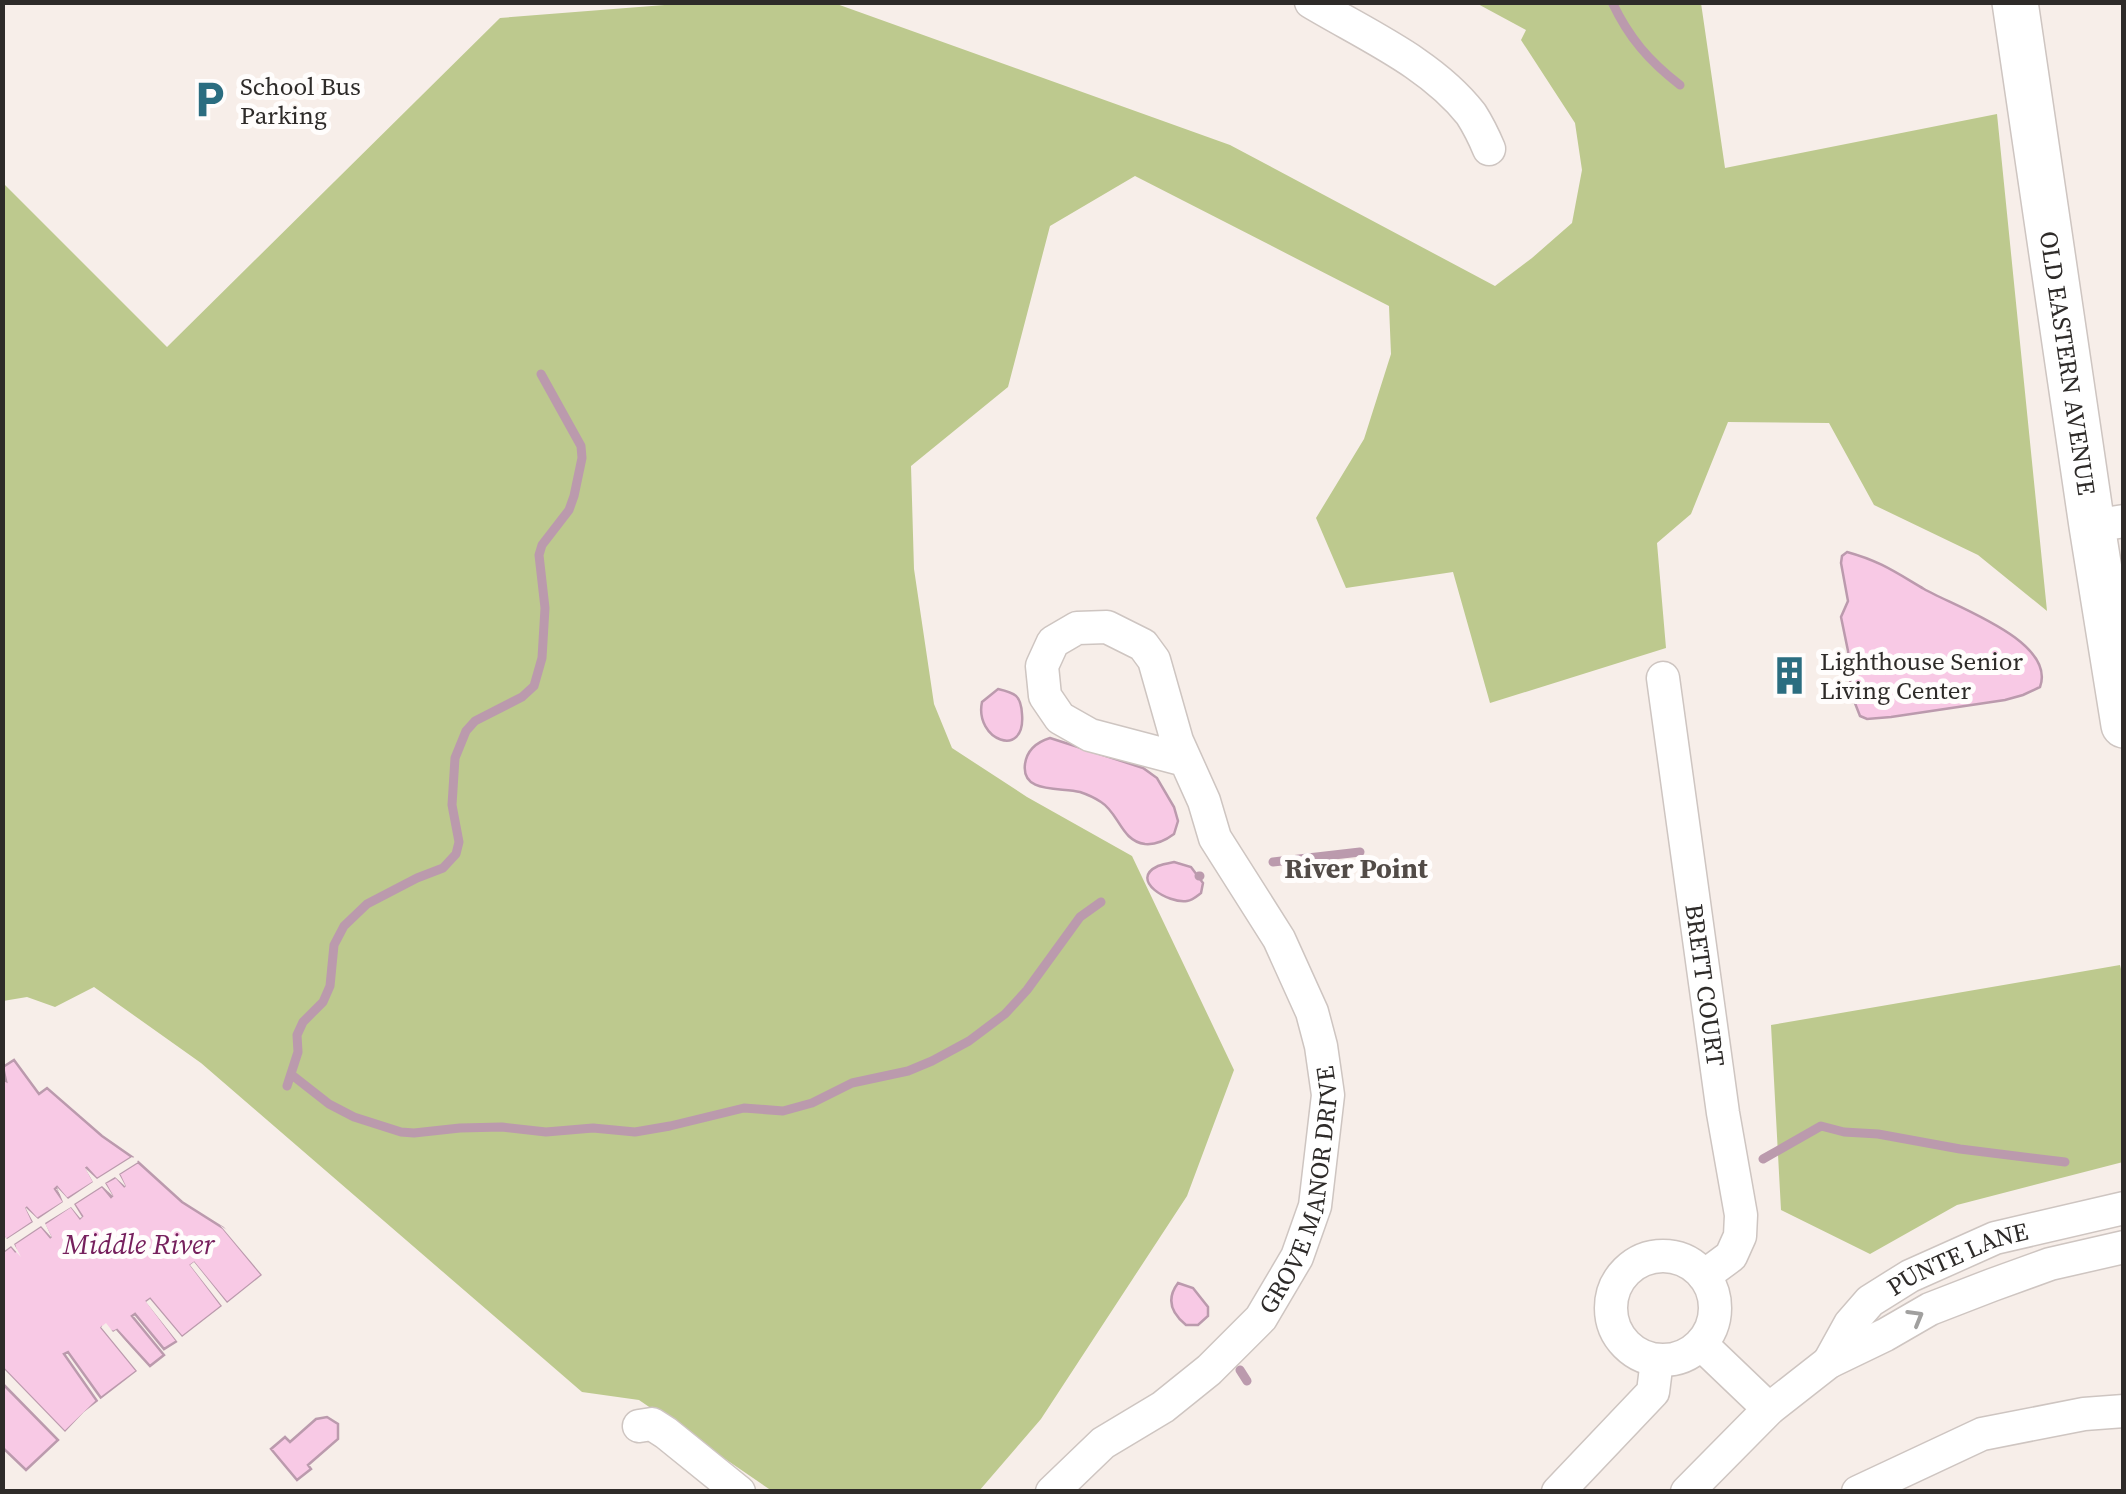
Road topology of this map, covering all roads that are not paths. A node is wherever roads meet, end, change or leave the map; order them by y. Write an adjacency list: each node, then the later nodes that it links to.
1 (1312, 2): 3 (street)
2 (2015, 2): 4 (street, OLD EASTERN AVENUE)
3 (1489, 149)
4 (2108, 523): 6 (street, OLD EASTERN AVENUE)
5 (1663, 678): 10 (street, BRETT COURT)
6 (2124, 725)
7 (1186, 760): 7 (street, GROVE MANOR DRIVE); 18 (street, GROVE MANOR DRIVE)
8 (2124, 1208): 13 (street, PUNTE LANE)
9 (2124, 1247): 13 (street, PUNTE LANE, one-way to 9)
10 (1704, 1276): 11 (street); 12 (street)
11 (1701, 1344): 12 (street); 14 (street)
12 (1657, 1360): 19 (street)
13 (1829, 1362): 14 (street, PUNTE LANE)
14 (1769, 1409): 20 (street, PUNTE LANE)
15 (2124, 1411): 21 (street)
16 (639, 1426): 17 (street)
17 (739, 1492)
18 (1052, 1492)
19 (1558, 1492)
20 (1687, 1492)
21 (1858, 1492)

